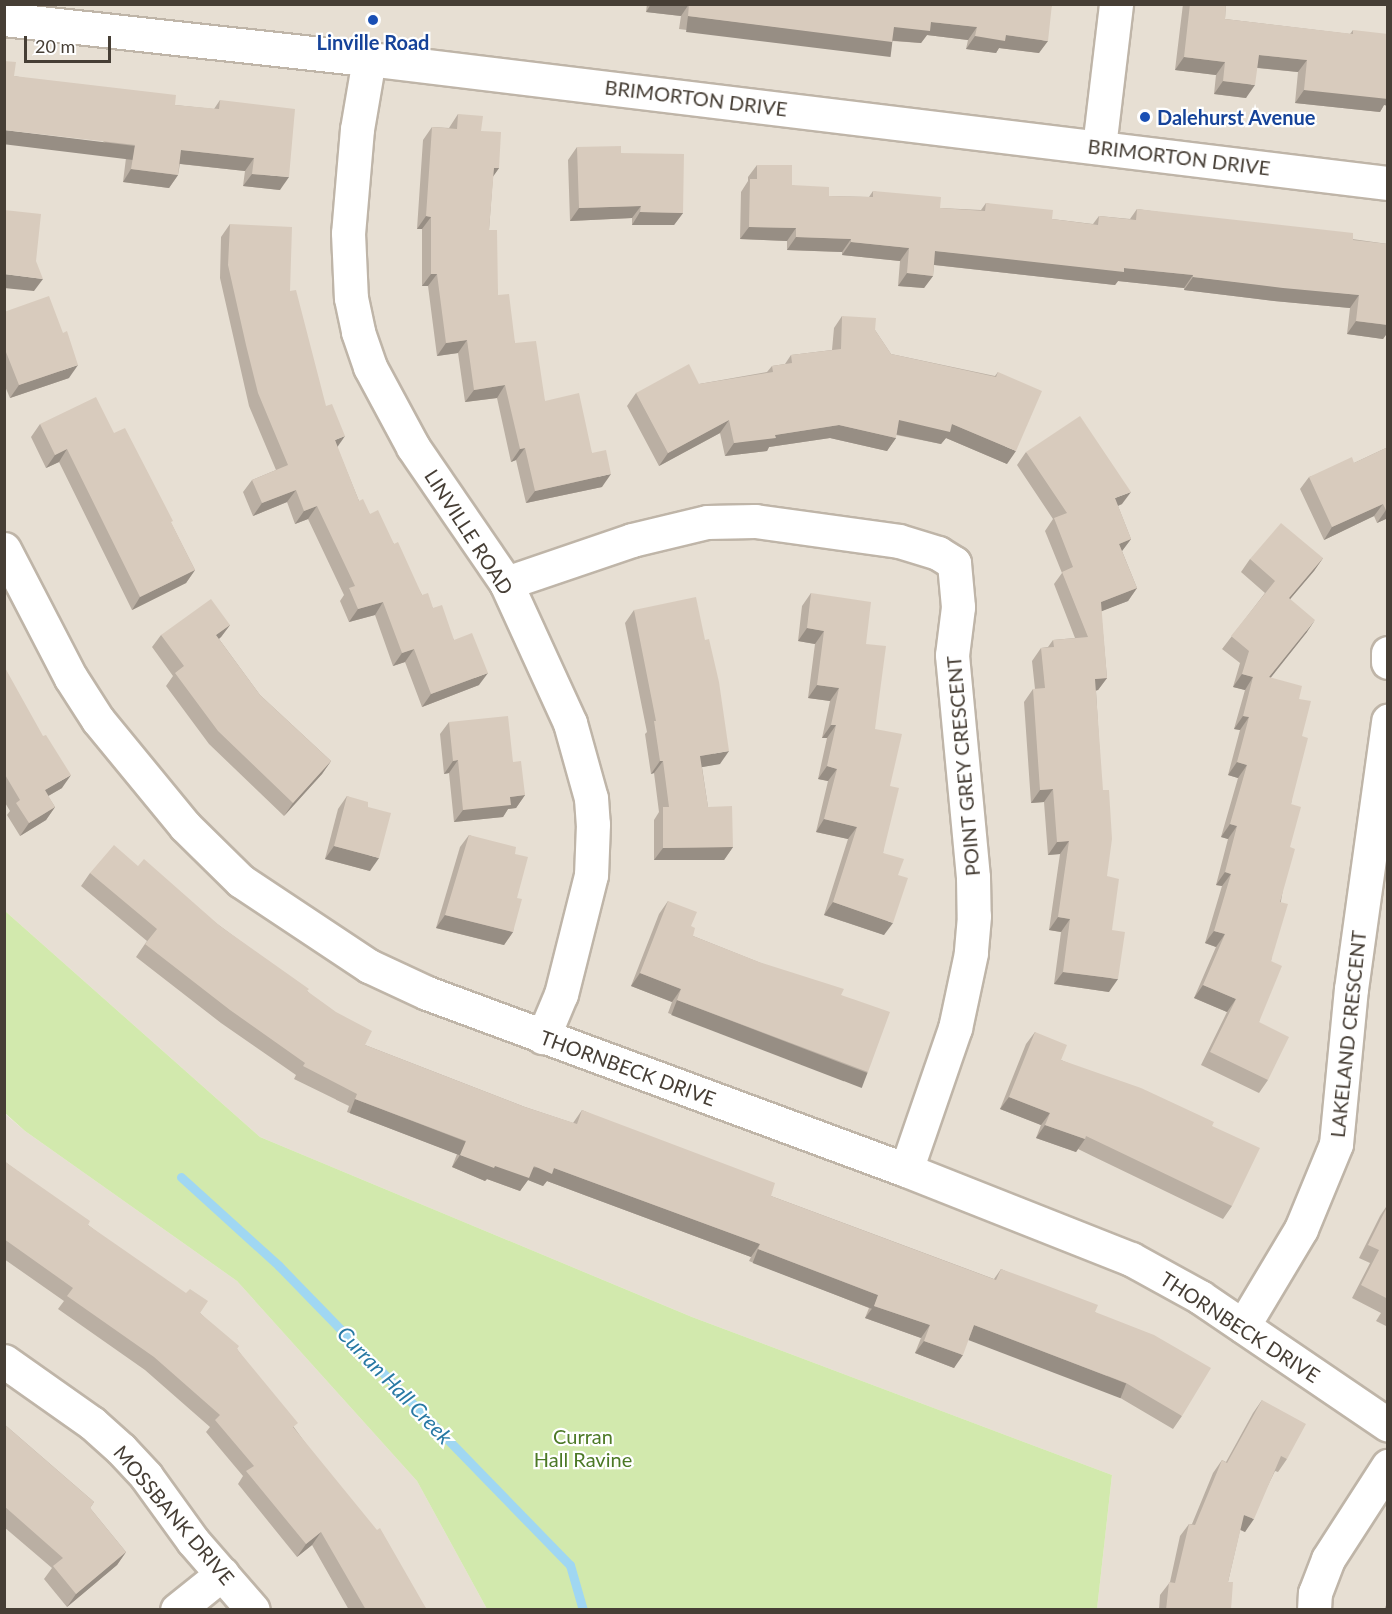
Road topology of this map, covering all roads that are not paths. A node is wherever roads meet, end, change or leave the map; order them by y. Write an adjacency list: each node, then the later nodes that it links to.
1 (1116, 4): 4 (street)
2 (4, 19): 3 (street, BRIMORTON DRIVE)
3 (369, 58): 4 (street, BRIMORTON DRIVE); 7 (street, LINVILLE ROAD)
4 (1099, 147): 5 (street, BRIMORTON DRIVE)
5 (1388, 183)
6 (4, 549): 11 (street, THORNBECK DRIVE)
7 (506, 583): 11 (street, LINVILLE ROAD); 12 (street, POINT GREY CRESCENT)
8 (1388, 653): 9 (street)
9 (1388, 662)
10 (1388, 721): 13 (street, LAKELAND CRESCENT)
11 (543, 1037): 12 (street, THORNBECK DRIVE)
12 (906, 1170): 13 (street, THORNBECK DRIVE)
13 (1243, 1326): 15 (street, THORNBECK DRIVE)
14 (4, 1361): 17 (street, MOSSBANK DRIVE)
15 (1388, 1425)
16 (1388, 1467): 20 (street)
17 (222, 1574): 18 (street); 19 (street, MOSSBANK DRIVE)
18 (177, 1610)
19 (253, 1610)
20 (1314, 1610)

